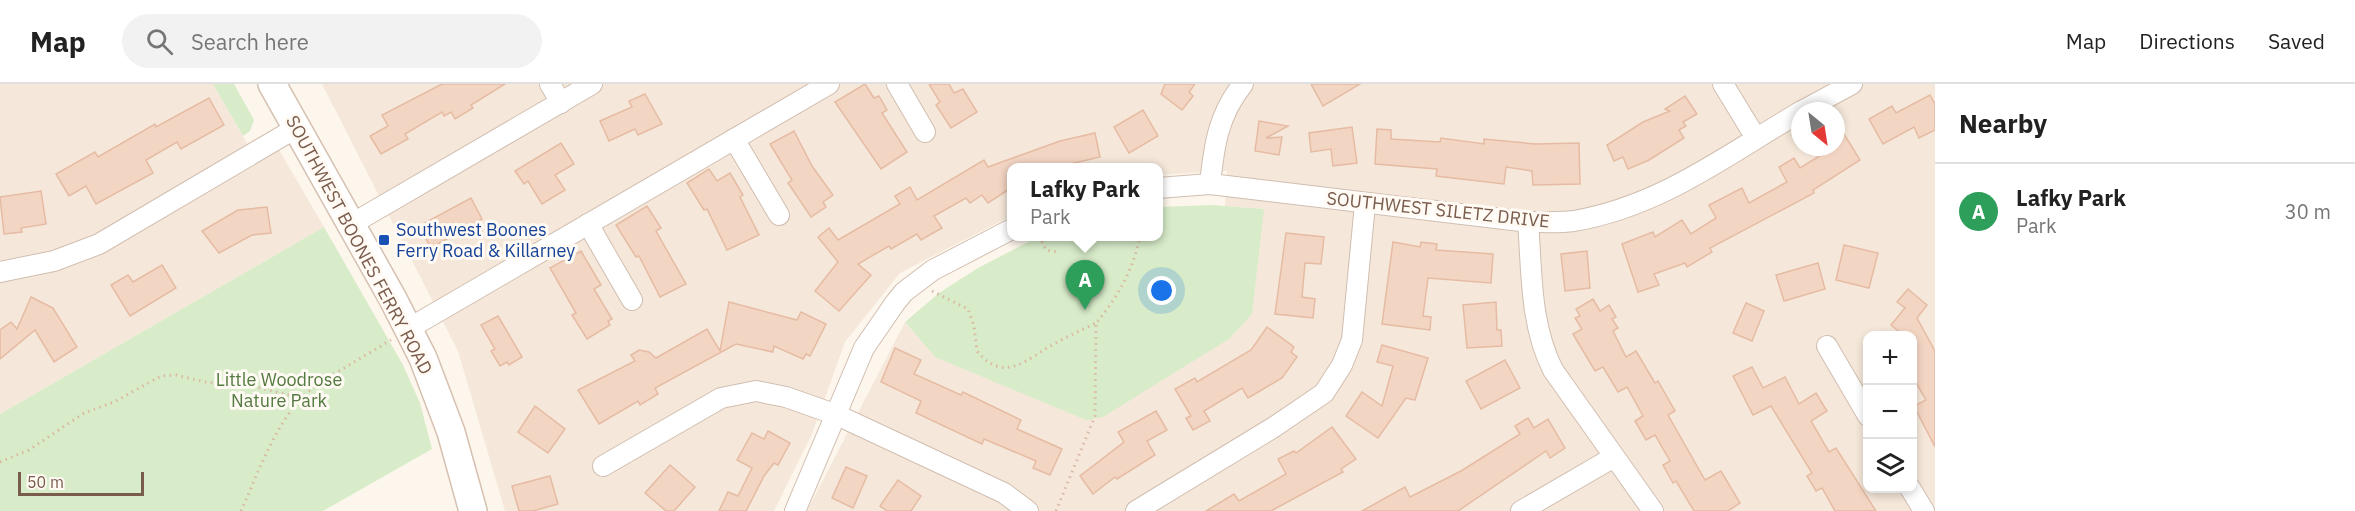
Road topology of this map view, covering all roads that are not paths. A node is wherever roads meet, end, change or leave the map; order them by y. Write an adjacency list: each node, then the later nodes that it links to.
1 (272, 84): 12 (main road, SOUTHWEST BOONES FERRY ROAD)
2 (550, 84): 10 (street)
3 (592, 84): 10 (street)
4 (829, 84): 15 (street)
5 (897, 84): 13 (street)
6 (1243, 84): 16 (street)
7 (1723, 84): 14 (street)
8 (1852, 84): 9 (street, SOUTHWEST SILETZ DRIVE)
9 (1819, 102)
10 (561, 103): 22 (street)
11 (1791, 118): 14 (street, SOUTHWEST SILETZ DRIVE)
12 (296, 128): 22 (main road, SOUTHWEST BOONES FERRY ROAD); 24 (street)
13 (925, 132)
14 (1756, 138): 20 (street, SOUTHWEST SILETZ DRIVE)
15 (734, 139): 19 (street); 21 (street)
16 (1210, 184): 17 (street, SOUTHWEST SILETZ DRIVE); 18 (street, SOUTHWEST SILETZ DRIVE)
17 (1163, 188)
18 (1365, 204): 20 (street, SOUTHWEST SILETZ DRIVE); 36 (street)
19 (779, 215)
20 (1528, 222): 30 (street)
21 (588, 224): 25 (street); 26 (street)
22 (350, 225): 26 (main road, SOUTHWEST BOONES FERRY ROAD)
23 (1007, 231): 29 (street)
24 (0, 272)
25 (632, 300)
26 (408, 328): 33 (main road, SOUTHWEST BOONES FERRY ROAD)
27 (1827, 346): 28 (street)
28 (1863, 407)
29 (837, 415): 31 (street); 34 (street); 35 (street)
30 (1614, 458): 37 (street); 38 (street)
31 (603, 466)
32 (1913, 493): 39 (street)
33 (473, 511)
34 (795, 511)
35 (1028, 511)
36 (1136, 511)
37 (1521, 511)
38 (1653, 511)
39 (1924, 511)

